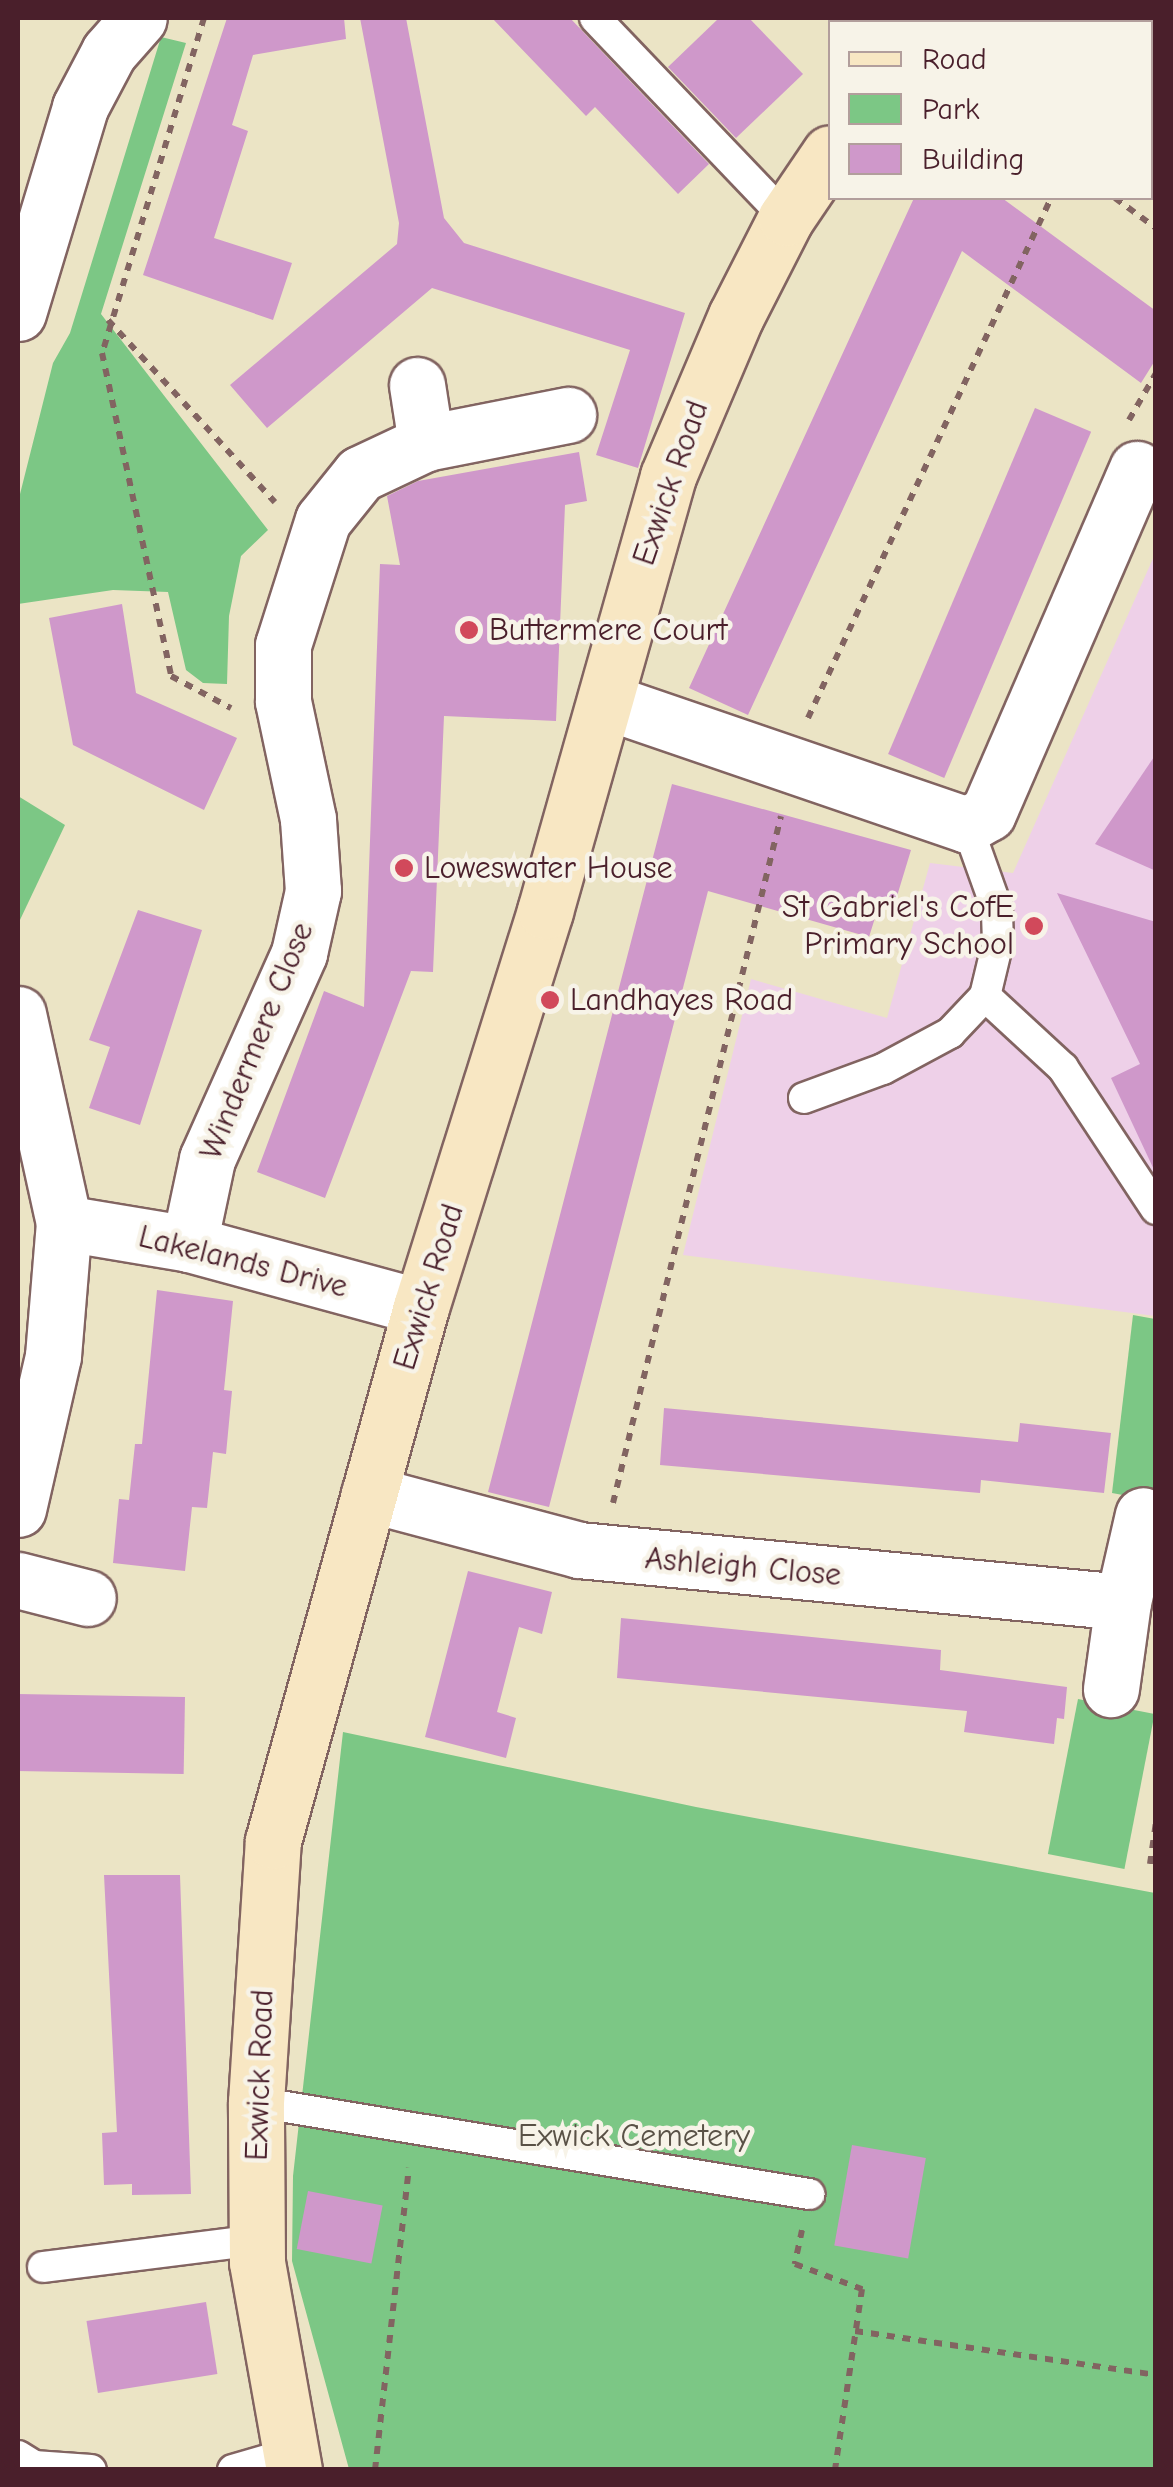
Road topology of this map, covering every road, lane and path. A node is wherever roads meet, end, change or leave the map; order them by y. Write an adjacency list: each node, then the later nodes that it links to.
1 (138, 18): 9 (street)
2 (204, 18): 10 (path)
3 (595, 18): 7 (lane)
4 (828, 155): 7 (street, Exwick Road)
5 (1050, 200): 18 (path)
6 (1118, 200): 8 (path)
7 (786, 218): 16 (street, Exwick Road)
8 (1156, 228)
9 (18, 313)
10 (108, 320): 15 (path); 17 (path)
11 (417, 384): 13 (street)
12 (568, 416): 13 (street, Windermere Close)
13 (426, 443): 15 (street, Windermere Close)
14 (1138, 469): 19 (street)
15 (313, 544): 25 (street, Windermere Close)
16 (605, 701): 18 (street); 26 (street, Exwick Road)
17 (230, 707)
18 (792, 765): 19 (street); 30 (path)
19 (967, 825): 20 (lane)
20 (985, 996): 22 (lane); 23 (lane)
21 (18, 1014): 24 (street)
22 (804, 1098)
23 (1156, 1209)
24 (64, 1223): 25 (street, Lakelands Drive); 28 (street)
25 (190, 1244): 26 (street, Lakelands Drive)
26 (421, 1307): 27 (street, Exwick Road)
27 (369, 1494): 30 (street, Ashleigh Close); 37 (street, Exwick Road)
28 (18, 1509)
29 (1143, 1515): 33 (street)
30 (600, 1553): 33 (street, Ashleigh Close)
31 (18, 1580): 32 (street)
32 (88, 1598)
33 (1123, 1602): 34 (street)
34 (1111, 1689)
35 (1156, 1822): 36 (path)
36 (1150, 1864)
37 (256, 2102): 38 (lane); 40 (street, Exwick Road)
38 (414, 2128): 39 (lane); 48 (path)
39 (809, 2194): 42 (path)
40 (257, 2240): 41 (lane); 45 (street, Exwick Road)
41 (43, 2267)
42 (855, 2331): 43 (path); 49 (path)
43 (1156, 2375)
44 (18, 2456): 46 (lane)
45 (292, 2461): 47 (lane)
46 (91, 2470)
47 (232, 2470)
48 (375, 2470)
49 (835, 2470)

